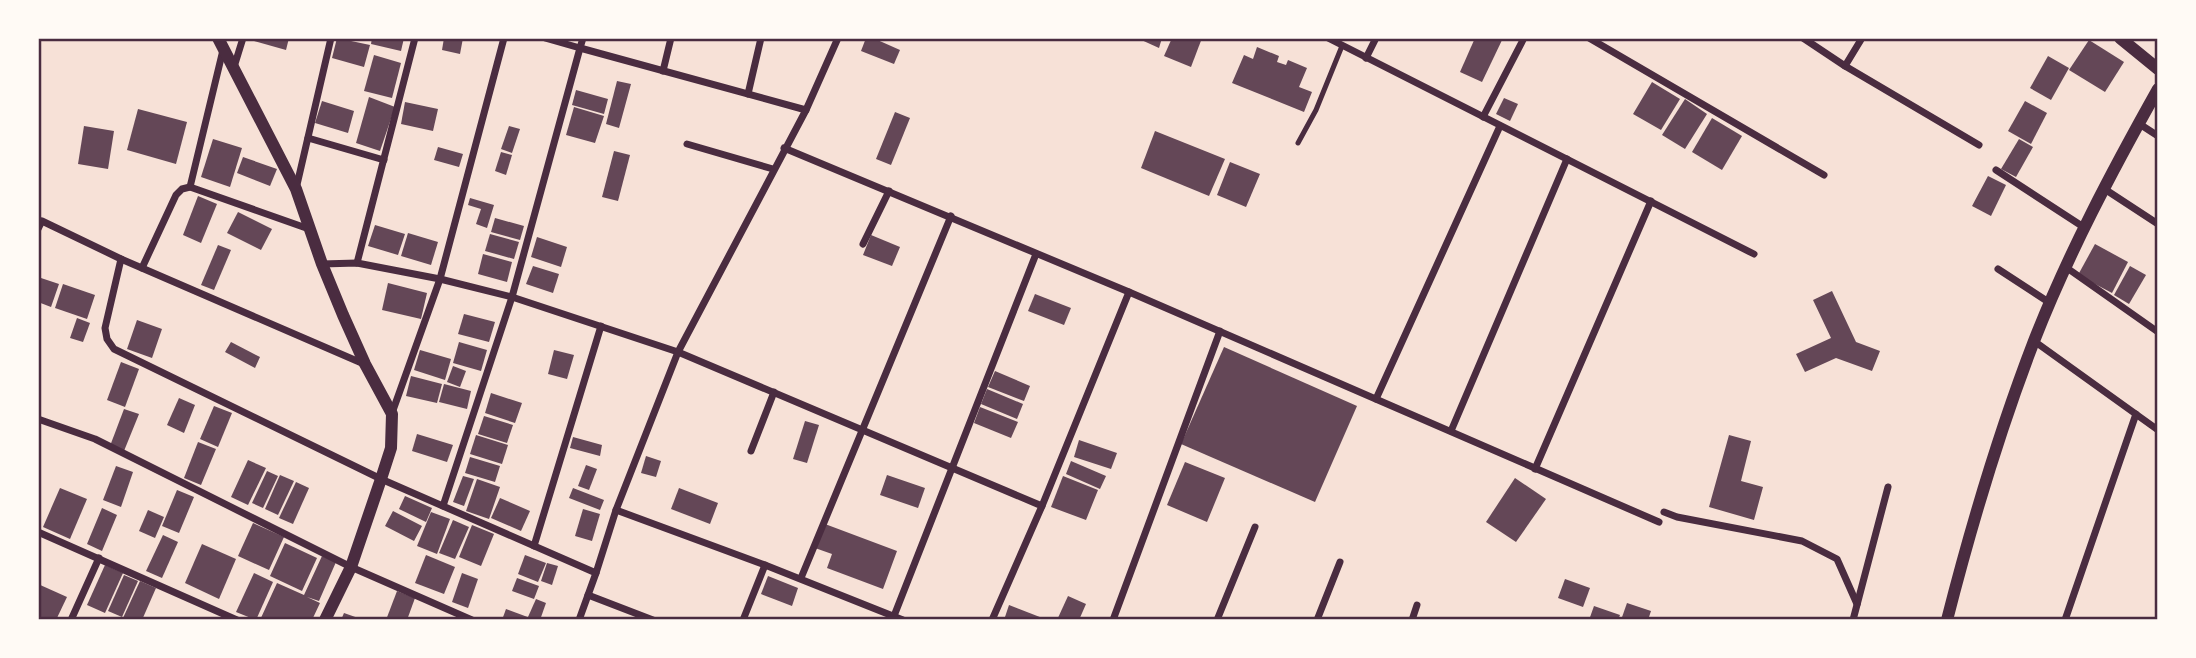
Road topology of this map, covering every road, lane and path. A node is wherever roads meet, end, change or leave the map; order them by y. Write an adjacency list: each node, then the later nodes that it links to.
1 (243, 38): 22 (street)
2 (331, 38): 32 (street)
3 (415, 38): 38 (street)
4 (504, 38): 62 (street)
5 (545, 38): 19 (street)
6 (583, 38): 19 (street)
7 (671, 38): 24 (street)
8 (761, 38): 26 (street)
9 (838, 38): 27 (street)
10 (1328, 38): 18 (street)
11 (1376, 38): 20 (street)
12 (1524, 38): 28 (street)
13 (1589, 38): 41 (street)
14 (1803, 38): 21 (street)
15 (1862, 38): 21 (street)
16 (2120, 38): 23 (street)
17 (221, 44): 22 (street); 42 (street)
18 (1342, 46): 20 (street); 33 (lane)
19 (580, 48): 24 (street); 64 (street)
20 (1366, 58): 28 (street)
21 (1845, 66): 35 (street)
22 (234, 67): 44 (street)
23 (2158, 69)
24 (663, 71): 26 (street)
25 (2158, 89): 29 (street)
26 (748, 94): 27 (street)
27 (806, 110): 36 (street)
28 (1483, 117): 30 (street)
29 (2138, 124): 31 (street); 43 (street)
30 (1500, 126): 37 (street); 73 (street)
31 (2158, 136)
32 (308, 138): 38 (street); 44 (street)
33 (1297, 143)
34 (687, 144): 39 (street)
35 (1979, 145)
36 (784, 148): 39 (street); 45 (street)
37 (1567, 159): 46 (street); 79 (street)
38 (384, 160): 57 (street)
39 (773, 169): 70 (street)
40 (1996, 170): 50 (street)
41 (1824, 175)
42 (190, 187): 52 (street); 59 (street)
43 (2103, 188): 49 (street); 50 (street)
44 (296, 189): 52 (street)
45 (889, 191): 47 (street); 53 (street)
46 (1651, 201): 55 (street); 82 (street)
47 (951, 216): 54 (street); 77 (street)
48 (40, 220): 51 (street); 56 (street)
49 (2158, 224)
50 (2085, 228): 60 (street)
51 (38, 229)
52 (309, 229): 58 (street)
53 (863, 244)
54 (1036, 254): 63 (street); 81 (street)
55 (1754, 254)
56 (121, 259): 59 (street); 83 (street)
57 (357, 263): 58 (street); 62 (street)
58 (322, 264): 71 (street)
59 (142, 268): 71 (street)
60 (2067, 268): 65 (street); 68 (street)
61 (1998, 269): 65 (street)
62 (440, 279): 64 (street); 74 (street)
63 (1129, 292): 67 (street); 86 (street)
64 (512, 297): 66 (street); 85 (street)
65 (2051, 303): 69 (street)
66 (601, 326): 70 (street); 92 (street)
67 (1220, 331): 73 (street); 112 (street)
68 (2158, 332)
69 (2034, 341): 75 (street); 117 (street)
70 (678, 352): 72 (street); 87 (street)
71 (365, 365): 74 (street)
72 (774, 392): 77 (street); 80 (street)
73 (1376, 399): 79 (street)
74 (392, 414): 83 (street)
75 (2136, 414): 78 (street); 118 (street)
76 (38, 419): 96 (street)
77 (862, 429): 81 (street); 98 (street)
78 (2158, 430)
79 (1451, 431): 82 (street)
80 (751, 451)
81 (953, 468): 86 (street); 102 (street)
82 (1535, 469): 89 (street)
83 (381, 479): 85 (street); 96 (street)
84 (1888, 487): 100 (street)
85 (443, 506): 92 (street)
86 (1042, 506): 111 (street)
87 (616, 510): 95 (street); 97 (street)
88 (1664, 512): 100 (street)
89 (1659, 522)
90 (1255, 527): 113 (street)
91 (38, 532): 93 (street)
92 (534, 546): 97 (street)
93 (99, 558): 103 (street); 104 (street)
94 (1340, 562): 114 (street)
95 (765, 565): 98 (street); 109 (street)
96 (351, 567): 105 (street); 106 (street)
97 (596, 573): 99 (street)
98 (801, 578): 102 (street)
99 (588, 595): 107 (street); 108 (street)
100 (1857, 604): 116 (street)
101 (1418, 606): 115 (street)
102 (894, 616): 110 (street)
103 (71, 620)
104 (237, 620)
105 (325, 620)
106 (472, 620)
107 (579, 620)
108 (653, 620)
109 (743, 620)
110 (903, 620)
111 (992, 620)
112 (1113, 620)
113 (1217, 620)
114 (1317, 620)
115 (1412, 620)
116 (1853, 620)
117 (1947, 620)
118 (2065, 620)

